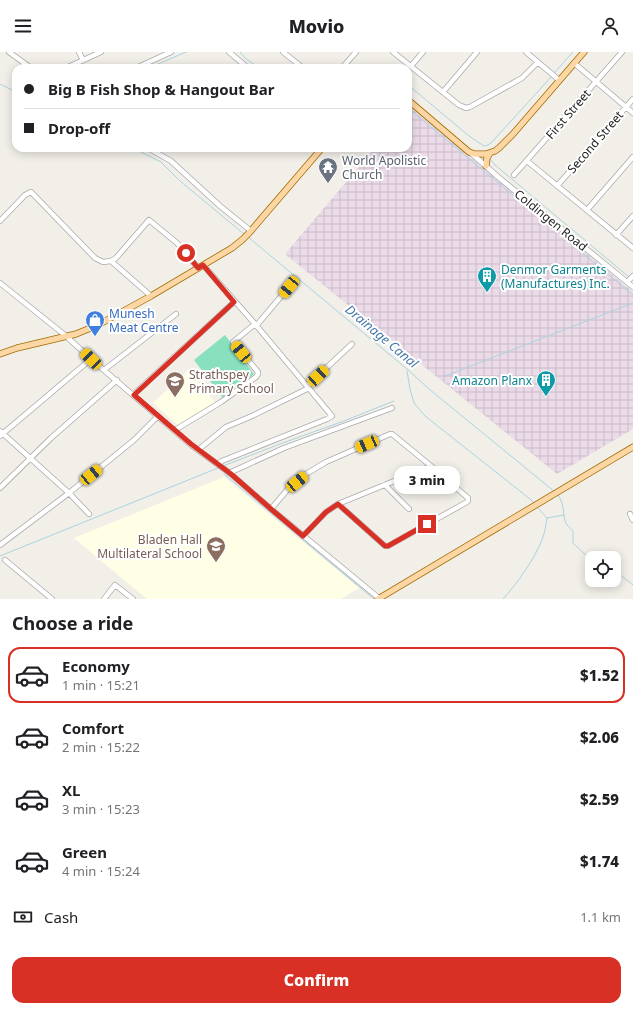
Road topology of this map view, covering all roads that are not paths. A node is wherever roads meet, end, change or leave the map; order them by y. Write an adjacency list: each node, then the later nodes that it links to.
1 (9, 52): 16 (street)
2 (80, 52): 14 (street)
3 (101, 52): 14 (street)
4 (171, 52): 18 (street)
5 (229, 52): 19 (street)
6 (283, 52): 20 (street)
7 (356, 52): 21 (street)
8 (394, 52): 22 (street)
9 (423, 52): 24 (street)
10 (477, 52): 28 (street)
11 (526, 52): 15 (street)
12 (584, 52): 23 (main road)
13 (622, 52): 27 (street, First Street)
14 (83, 60): 17 (street)
15 (538, 62): 26 (street); 28 (street)
16 (25, 64)
17 (74, 64)
18 (145, 64)
19 (243, 64)
20 (298, 64)
21 (346, 64)
22 (409, 64)
23 (574, 64): 26 (main road); 27 (street)
24 (412, 65)
25 (412, 67): 28 (street)
26 (559, 80): 36 (main road)
27 (596, 82): 31 (street); 38 (street, First Street)
28 (443, 92)
29 (633, 99): 31 (street, Second Street)
30 (412, 103): 35 (main road)
31 (626, 107): 32 (street); 41 (street, Second Street)
32 (633, 113)
33 (155, 152): 45 (street)
34 (319, 152): 45 (main road)
35 (469, 152): 36 (main road); 39 (street, Coldingen Road)
36 (490, 153): 39 (main road)
37 (633, 157): 42 (street)
38 (527, 161): 40 (street, First Street); 41 (street)
39 (486, 166): 50 (street, Coldingen Road)
40 (514, 175)
41 (557, 186): 42 (street)
42 (587, 210): 46 (street)
43 (633, 216): 46 (street)
44 (0, 221): 48 (street)
45 (250, 232): 49 (main road)
46 (616, 235): 47 (street)
47 (633, 248)
48 (111, 262): 49 (street); 54 (street)
49 (200, 267): 54 (main road); 55 (street)
50 (630, 279): 53 (street, Coldingen Road)
51 (0, 283): 58 (street)
52 (289, 287): 57 (street)
53 (633, 287)
54 (151, 296): 58 (main road)
55 (234, 302): 57 (street); 65 (street)
56 (176, 314): 62 (street)
57 (256, 325): 64 (street); 68 (street)
58 (66, 336): 60 (main road); 61 (street)
59 (352, 344): 64 (street)
60 (0, 354)
61 (91, 359): 62 (street); 69 (street)
62 (104, 370): 63 (street)
63 (117, 380): 65 (street); 72 (street)
64 (308, 387): 71 (street); 73 (street)
65 (134, 395): 67 (street)
66 (392, 408): 75 (street)
67 (158, 416): 68 (street); 78 (street)
68 (175, 430): 71 (street)
69 (1, 433): 72 (street)
70 (633, 447): 91 (main road)
71 (198, 450): 73 (street)
72 (31, 459): 77 (street); 78 (street)
73 (217, 464): 75 (street)
74 (431, 466): 76 (street); 79 (street); 80 (street)
75 (229, 473): 80 (street)
76 (385, 485): 79 (street); 81 (street)
77 (0, 488)
78 (69, 493): 82 (street); 86 (street)
79 (338, 504): 85 (street)
80 (271, 509): 85 (street)
81 (409, 509)
82 (89, 514)
83 (630, 514): 84 (street)
84 (633, 520)
85 (303, 536): 91 (street)
86 (0, 545)
87 (5, 560): 88 (street)
88 (52, 599)
89 (104, 599): 90 (street)
90 (133, 599)
91 (379, 599)

